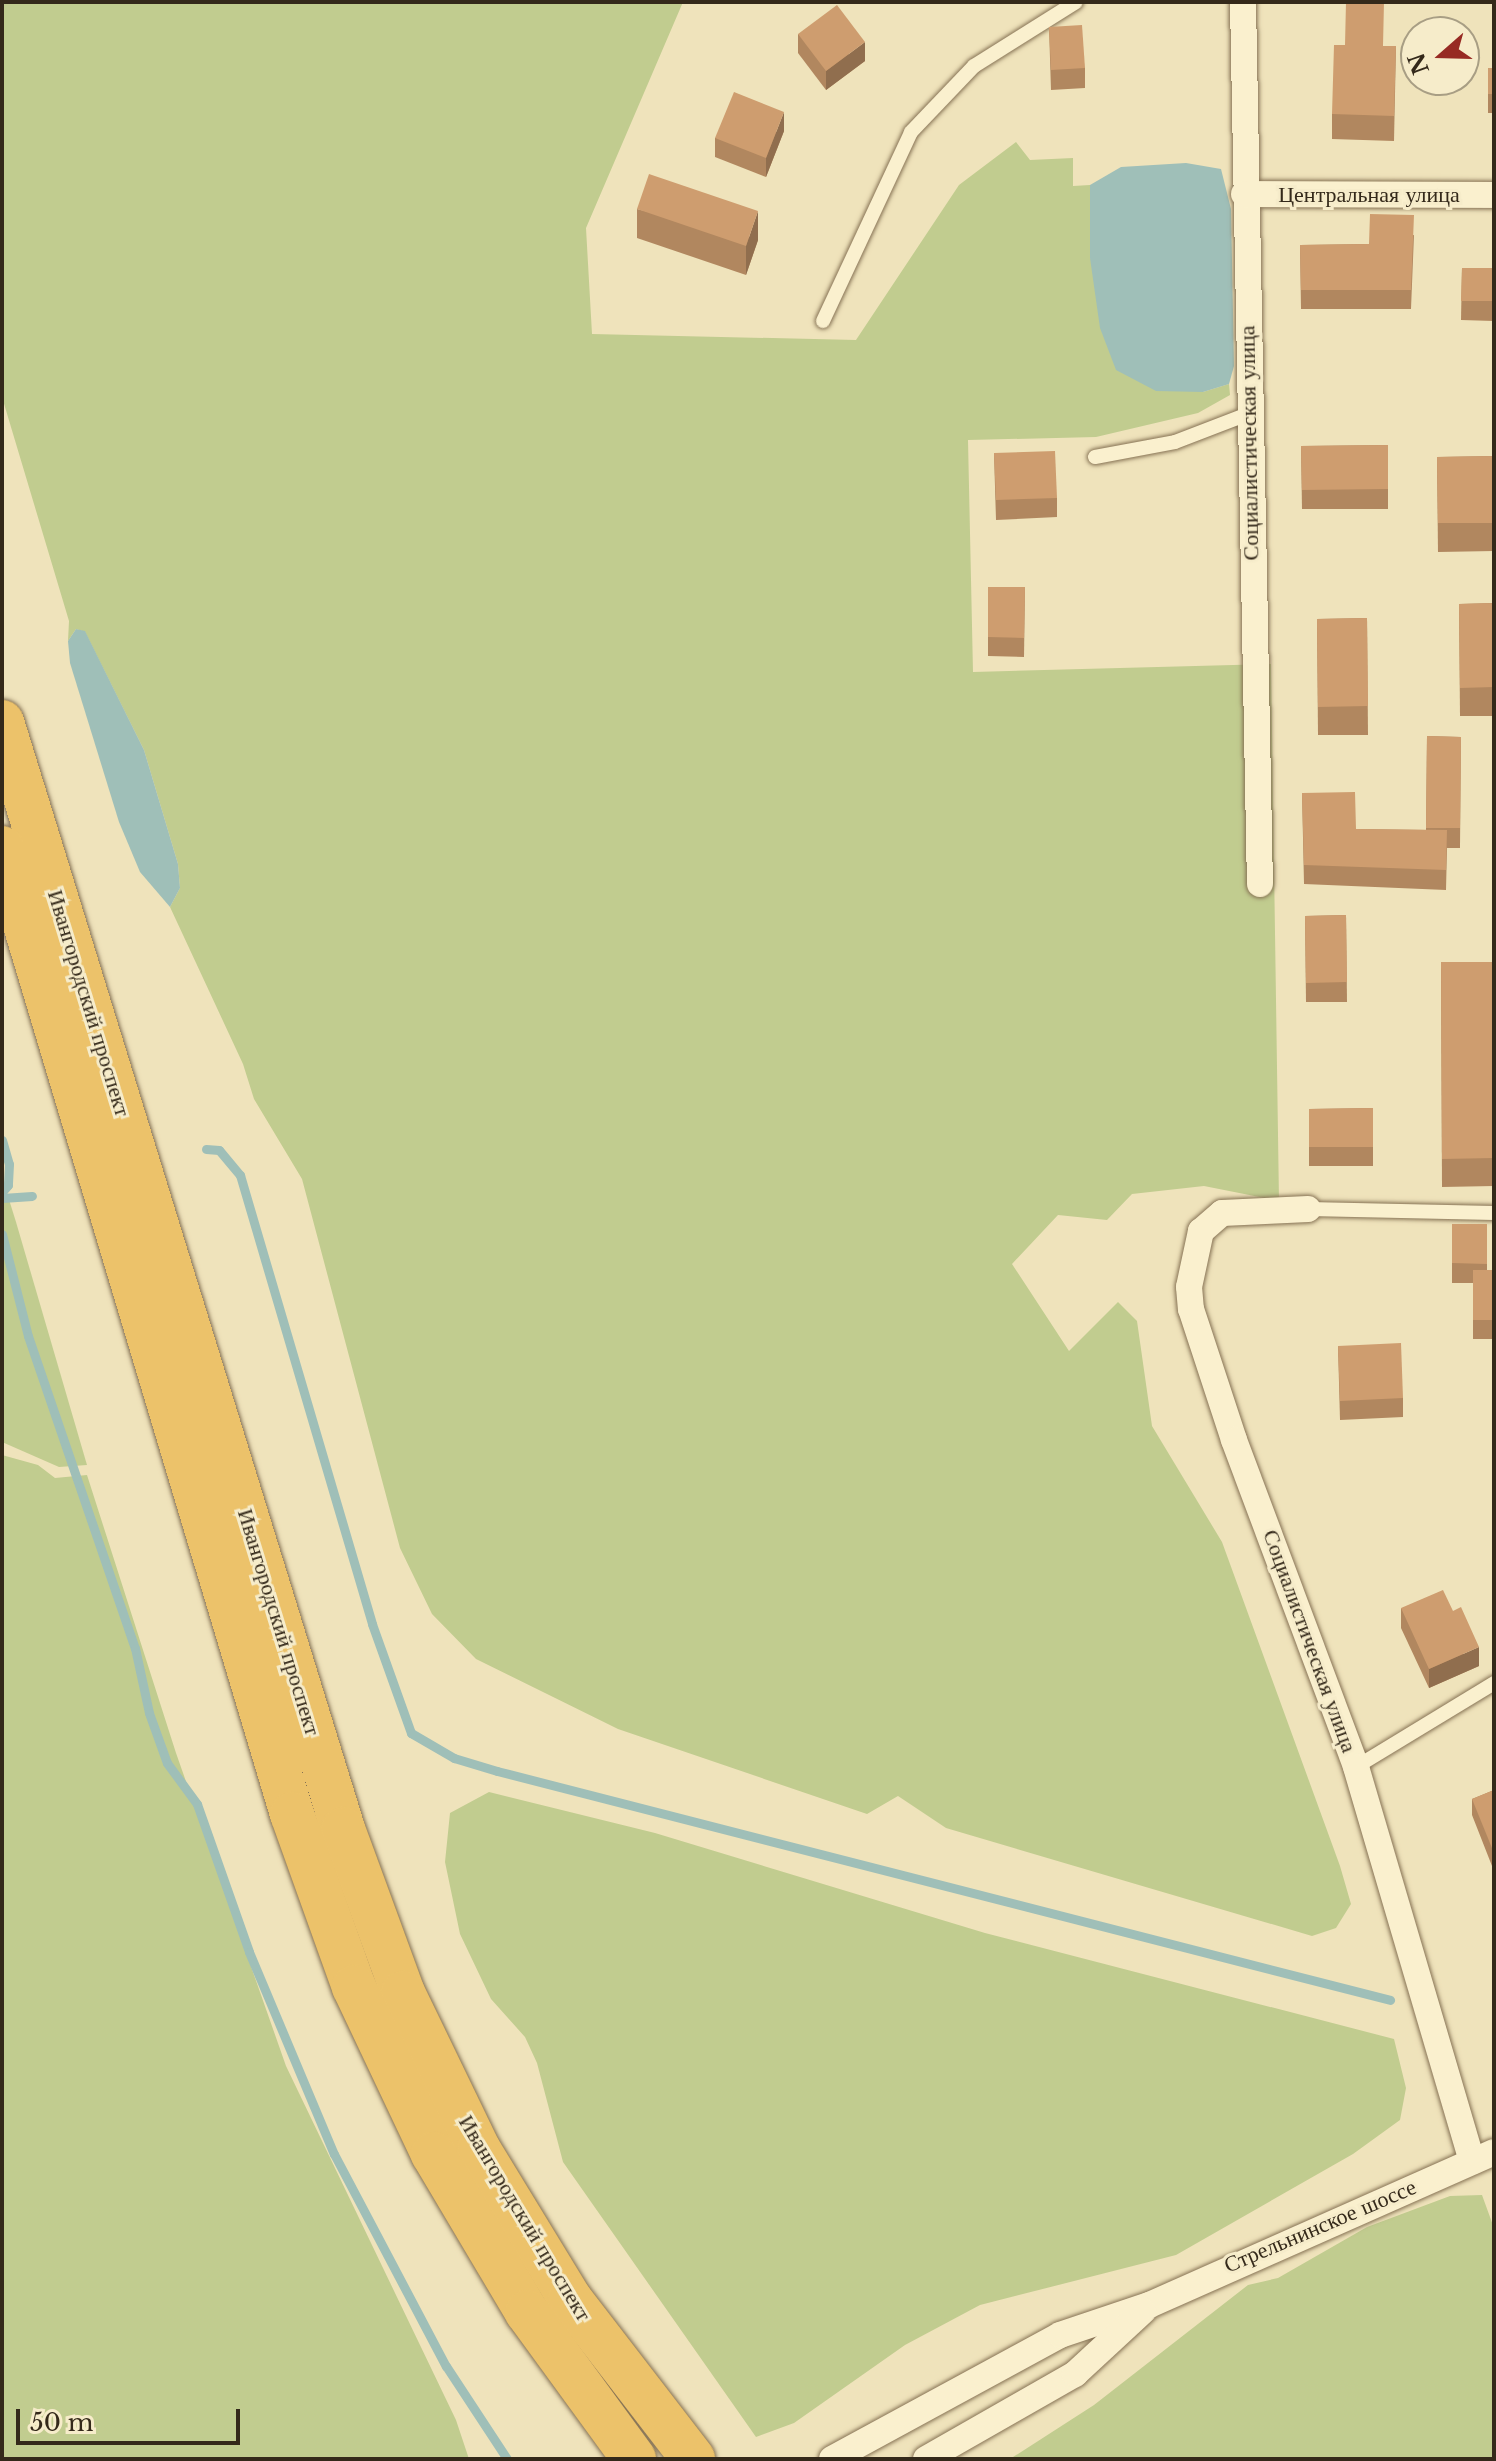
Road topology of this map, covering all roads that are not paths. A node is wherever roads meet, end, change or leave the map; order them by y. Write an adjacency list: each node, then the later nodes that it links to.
1 (1076, 2): 5 (lane)
2 (1243, 2): 3 (street, Социалистическая улица)
3 (1244, 194): 4 (street, Центральная улица); 6 (street, Социалистическая улица)
4 (1494, 195)
5 (823, 321)
6 (1248, 414): 7 (lane); 10 (street, Социалистическая улица)
7 (1095, 457)
8 (2, 722): 18 (highway, Ивангородский проспект)
9 (2, 848): 17 (highway, Ивангородский проспект)
10 (1260, 884)
11 (1308, 1209): 12 (lane); 14 (street, Социалистическая улица)
12 (1494, 1213)
13 (1494, 1683): 14 (lane)
14 (1356, 1767): 15 (street, Социалистическая улица)
15 (1483, 2156): 16 (street, Стрельнинское шоссе)
16 (1149, 2305): 19 (street, Стрельнинское шоссе); 20 (street, Стрельнинское шоссе)
17 (634, 2459)
18 (693, 2459)
19 (832, 2459)
20 (926, 2459)

